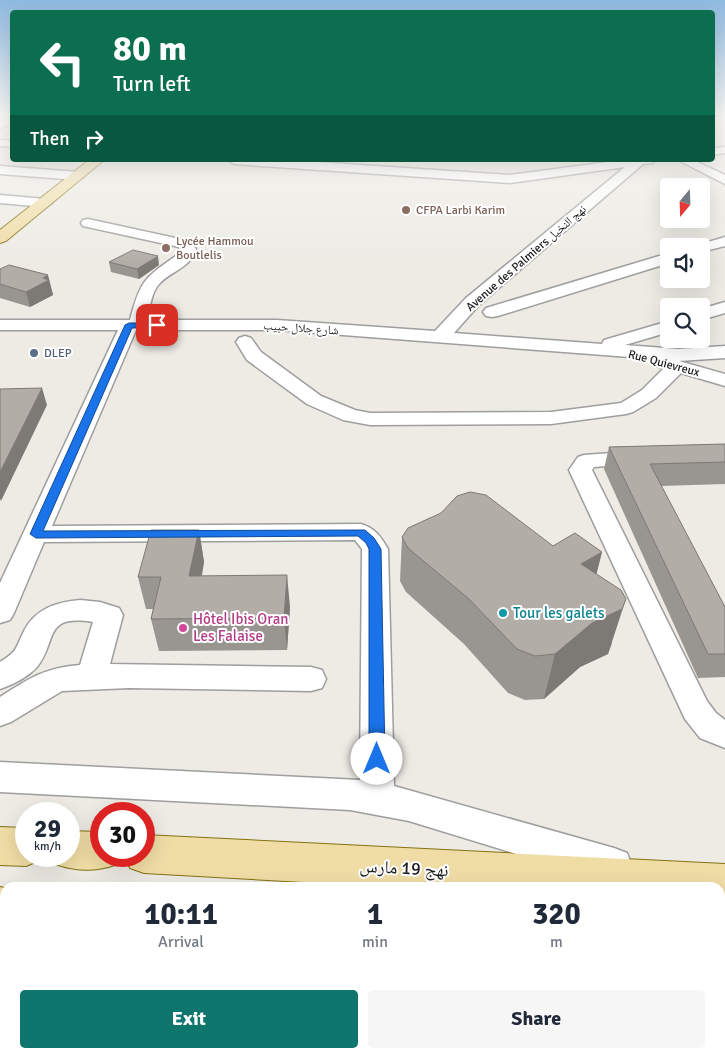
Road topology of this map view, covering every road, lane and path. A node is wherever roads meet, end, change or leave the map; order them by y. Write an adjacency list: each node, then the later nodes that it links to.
1 (91, 165): 10 (main road)
2 (368, 165): 9 (street)
3 (450, 165): 9 (street)
4 (605, 165): 11 (street)
5 (637, 165): 20 (street, Avenue des Palmiers نهج النخيل)
6 (695, 165): 12 (street)
7 (494, 166): 11 (street)
8 (0, 170): 10 (street)
9 (447, 174): 11 (street)
10 (78, 176): 14 (main road)
11 (484, 177)
12 (725, 180)
13 (0, 199): 14 (street)
14 (45, 203): 16 (main road)
15 (88, 222): 25 (street)
16 (0, 238)
17 (725, 241): 18 (street)
18 (710, 245)
19 (660, 261): 22 (street)
20 (472, 302): 22 (street); 27 (street, Avenue des Palmiers نهج النخيل)
21 (725, 307): 23 (street)
22 (492, 312): 29 (street)
23 (710, 312)
24 (0, 325): 25 (street, شارع جلال حبيب)
25 (133, 325): 27 (street, شارع جلال حبيب); 35 (street)
26 (660, 329): 30 (street)
27 (439, 338): 29 (street, شارع جلال حبيب)
28 (245, 342): 32 (street)
29 (546, 346): 30 (street, شارع جلال حبيب)
30 (602, 348): 31 (street); 32 (street, Rue Quievreux)
31 (725, 352)
32 (677, 366): 33 (street, Rue Quievreux)
33 (722, 382)
34 (668, 457): 43 (street)
35 (36, 534): 36 (street); 45 (street)
36 (0, 613)
37 (27, 658): 38 (street); 39 (street); 40 (street)
38 (91, 676): 40 (street); 41 (street)
39 (0, 677)
40 (57, 679): 42 (street)
41 (311, 679)
42 (0, 713)
43 (725, 734)
44 (0, 778): 45 (street)
45 (377, 798): 49 (street)
46 (0, 846): 47 (main road)
47 (15, 847)
48 (155, 855): 49 (main road, نهج 19 مارس)
49 (666, 882)

